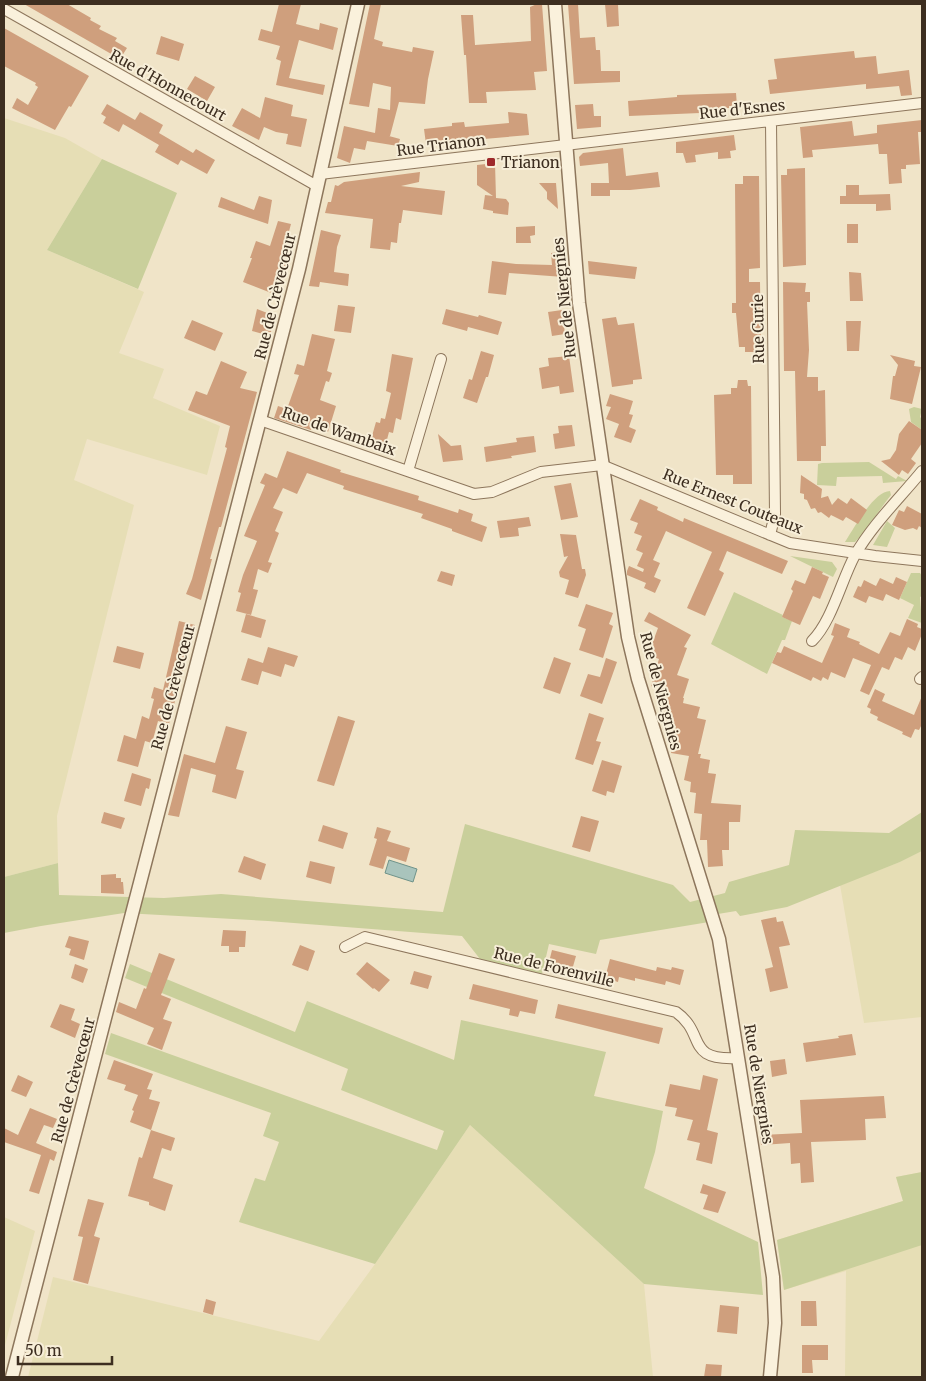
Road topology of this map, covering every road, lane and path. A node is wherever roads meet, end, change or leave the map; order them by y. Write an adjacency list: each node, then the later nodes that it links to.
1 (358, 4): 7 (street, Rue de Crèvecœur)
2 (555, 4): 6 (street, Rue de Niergnies)
3 (4, 9): 7 (street, Rue d'Honnecourt)
4 (922, 103): 5 (street, Rue d'Esnes)
5 (770, 122): 6 (street, Rue d'Esnes); 13 (street, Rue Curie)
6 (566, 146): 7 (street, Rue Trianon); 10 (street, Rue de Niergnies)
7 (319, 180): 9 (street, Rue de Crèvecœur)
8 (441, 359): 11 (street, Rue de Wambaix)
9 (260, 420): 11 (street, Rue de Wambaix); 19 (street, Rue de Crèvecœur)
10 (602, 465): 11 (street, Rue de Wambaix); 13 (street, Rue Ernest Couteaux); 18 (street, Rue de Niergnies)
11 (408, 471)
12 (922, 471): 14 (street)
13 (770, 535): 14 (street, Rue Ernest Couteaux)
14 (856, 554): 15 (street, Rue Ernest Couteaux); 16 (street)
15 (922, 561)
16 (812, 641)
17 (345, 947): 18 (street, Rue de Forenville)
18 (738, 1058): 20 (street, Rue de Niergnies)
19 (12, 1377)
20 (770, 1377)

